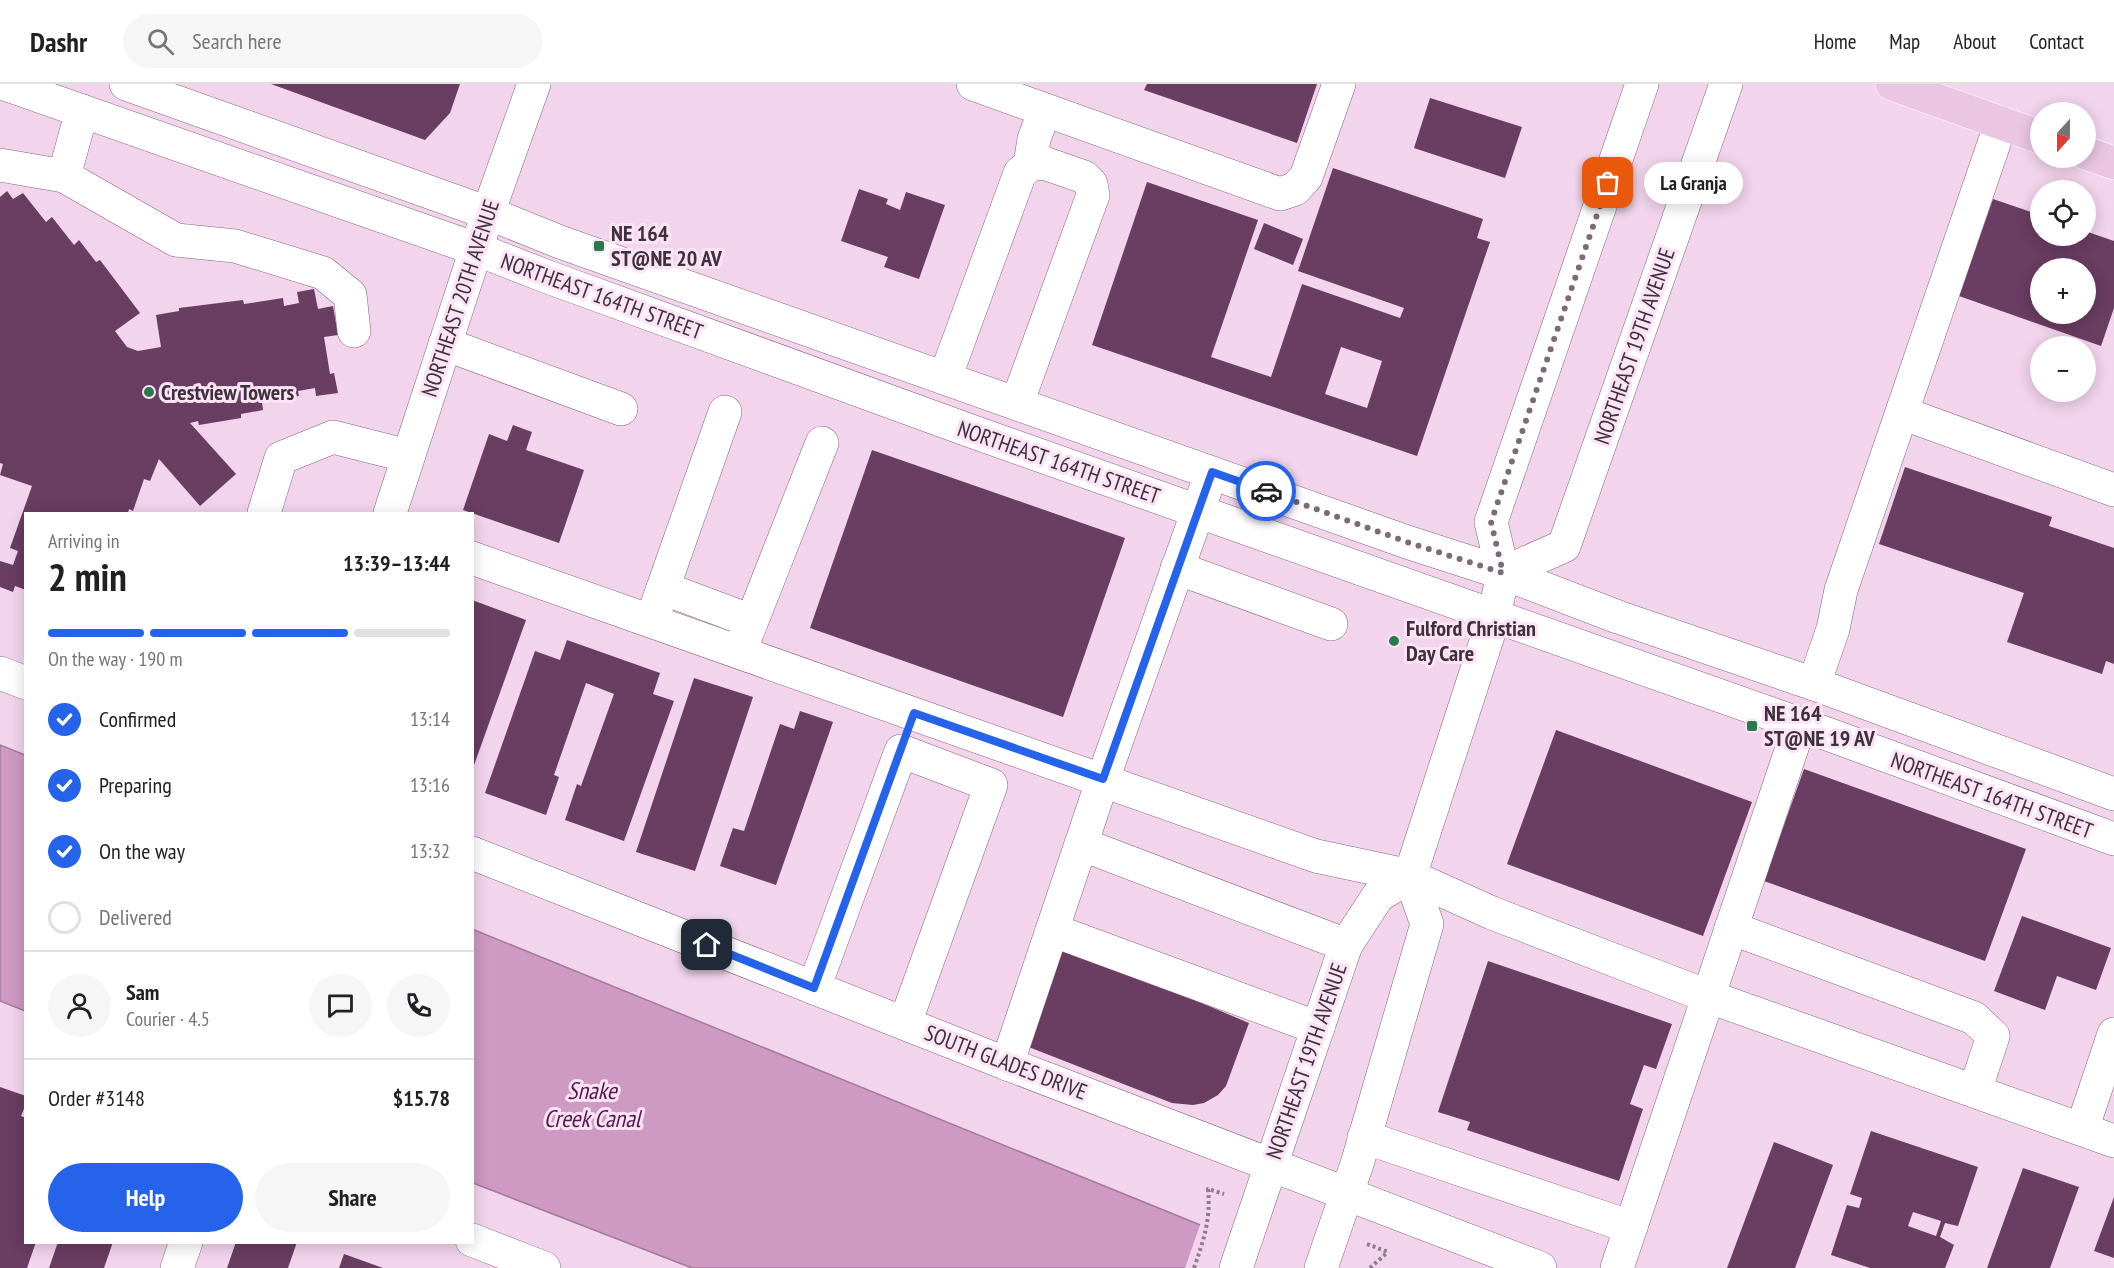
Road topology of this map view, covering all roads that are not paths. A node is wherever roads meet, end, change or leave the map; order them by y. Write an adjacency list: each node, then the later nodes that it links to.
1 (5, 84): 10 (street, NORTHEAST 164TH STREET)
2 (126, 84): 18 (street, NORTHEAST 164TH STREET)
3 (534, 84): 18 (street, NORTHEAST 20TH AVENUE)
4 (973, 84): 9 (street)
5 (1339, 84): 9 (street)
6 (1642, 84): 36 (street)
7 (1726, 84): 36 (street, NORTHEAST 19TH AVENUE)
8 (1892, 84): 11 (main road)
9 (1045, 110): 16 (street)
10 (82, 111): 17 (street); 19 (street, NORTHEAST 164TH STREET)
11 (2001, 123): 12 (main road); 26 (street)
12 (2030, 133)
13 (2096, 157): 14 (main road)
14 (2114, 163)
15 (0, 165): 17 (street)
16 (1030, 165): 22 (street); 23 (street)
17 (63, 176): 20 (street)
18 (488, 213): 19 (street, NORTHEAST 20TH AVENUE); 22 (street, NORTHEAST 164TH STREET)
19 (476, 249): 21 (street, NORTHEAST 20TH AVENUE); 31 (street, NORTHEAST 164TH STREET)
20 (354, 332)
21 (445, 344): 24 (street); 28 (street, NORTHEAST 20TH AVENUE)
22 (945, 378): 23 (street, NORTHEAST 164TH STREET)
23 (1017, 403): 29 (street, NORTHEAST 164TH STREET)
24 (621, 409)
25 (725, 412): 37 (street)
26 (1902, 413): 30 (street); 45 (street)
27 (822, 443): 40 (street)
28 (408, 456): 32 (street); 33 (street, NORTHEAST 20TH AVENUE)
29 (1212, 472): 31 (street); 36 (street, NORTHEAST 164TH STREET)
30 (2114, 490)
31 (1197, 511): 35 (street); 38 (street, NORTHEAST 164TH STREET)
32 (264, 512)
33 (390, 512)
34 (474, 559): 39 (street)
35 (1178, 568): 41 (street); 50 (street)
36 (1503, 573): 38 (street); 45 (street, NORTHEAST 164TH STREET)
37 (663, 588): 39 (street); 40 (street)
38 (1494, 617): 47 (street, NORTHEAST 164TH STREET); 56 (street)
39 (651, 620): 42 (street)
40 (751, 621): 42 (street)
41 (1331, 624)
42 (740, 651): 46 (street)
43 (0, 673): 44 (street)
44 (24, 682)
45 (1814, 684): 52 (street, NORTHEAST 164TH STREET)
46 (914, 713): 48 (street); 49 (street)
47 (1800, 724): 53 (street, NORTHEAST 164TH STREET); 57 (street)
48 (1004, 744): 50 (street); 51 (street)
49 (901, 751): 51 (street); 60 (street)
50 (1103, 779): 54 (street); 56 (street)
51 (991, 785): 62 (street)
52 (2114, 794)
53 (2114, 839)
54 (1081, 844): 58 (street); 59 (street)
55 (474, 854): 60 (street, SOUTH GLADES DRIVE)
56 (1410, 876): 59 (street, NORTHEAST 19TH AVENUE); 61 (street); 68 (street)
57 (1731, 928): 61 (street); 66 (street)
58 (1052, 930): 63 (street); 65 (street)
59 (1346, 945): 63 (street, NORTHEAST 19TH AVENUE)
60 (814, 988): 62 (street, SOUTH GLADES DRIVE)
61 (1707, 996): 66 (street); 72 (street)
62 (904, 1023): 65 (street, SOUTH GLADES DRIVE)
63 (1318, 1028): 70 (street, NORTHEAST 19TH AVENUE)
64 (2114, 1034): 67 (street)
65 (1007, 1064): 70 (street, SOUTH GLADES DRIVE)
66 (1975, 1091): 67 (street)
67 (2082, 1130): 69 (street)
68 (1364, 1137): 71 (street); 72 (street)
69 (2114, 1141)
70 (1271, 1164): 71 (street, SOUTH GLADES DRIVE); 78 (street, NORTHEAST 19TH AVENUE)
71 (1347, 1193): 75 (street); 79 (street, SOUTH GLADES DRIVE)
72 (1630, 1227): 80 (street)
73 (474, 1241): 77 (street)
74 (185, 1244): 76 (street)
75 (1322, 1266)
76 (177, 1268)
77 (543, 1268)
78 (1236, 1268)
79 (1540, 1268)
80 (1617, 1268)

